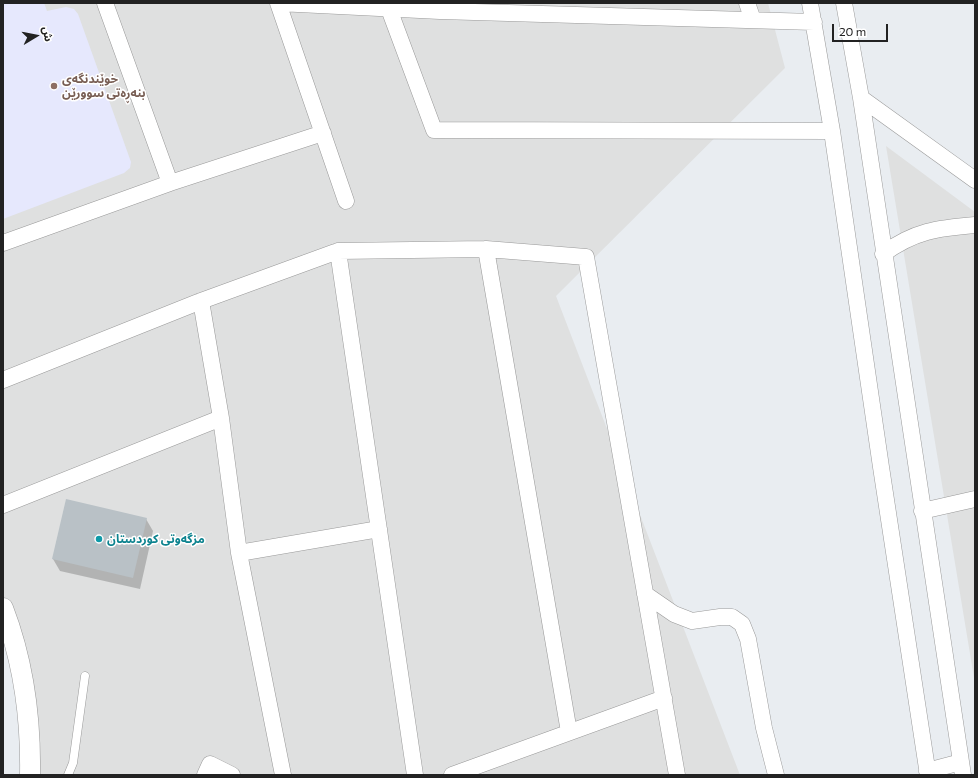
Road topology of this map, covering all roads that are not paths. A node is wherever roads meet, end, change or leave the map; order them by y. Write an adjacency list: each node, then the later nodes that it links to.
1 (105, 3): 15 (street)
2 (278, 3): 7 (street); 13 (street)
3 (747, 3): 9 (street)
4 (810, 3): 10 (street)
5 (844, 3): 11 (street)
6 (439, 7): 7 (street); 8 (street)
7 (389, 9): 12 (street)
8 (587, 10): 9 (street)
9 (753, 20): 10 (street)
10 (814, 22): 12 (street)
11 (860, 98): 14 (street); 21 (street)
12 (832, 131): 36 (street)
13 (323, 134): 15 (street); 16 (street)
14 (975, 180)
15 (170, 183): 18 (street)
16 (346, 201)
17 (975, 225): 21 (street)
18 (3, 243)
19 (486, 248): 20 (street); 30 (street); 34 (street)
20 (338, 251): 22 (street); 28 (street)
21 (883, 254): 27 (street)
22 (200, 301): 23 (street); 24 (street)
23 (3, 380)
24 (220, 418): 26 (street); 29 (street)
25 (975, 500): 27 (street)
26 (3, 505)
27 (922, 511): 35 (street)
28 (379, 529): 29 (street); 42 (street)
29 (239, 553): 41 (street)
30 (646, 594): 33 (street); 45 (street)
31 (3, 608): 37 (street)
32 (85, 676): 38 (lane)
33 (664, 698): 34 (street); 44 (street)
34 (569, 732): 43 (street)
35 (962, 769): 36 (street)
36 (928, 773)
37 (30, 775)
38 (68, 775)
39 (205, 775): 40 (street)
40 (232, 775)
41 (283, 775)
42 (415, 775)
43 (452, 775)
44 (677, 775)
45 (776, 775)

